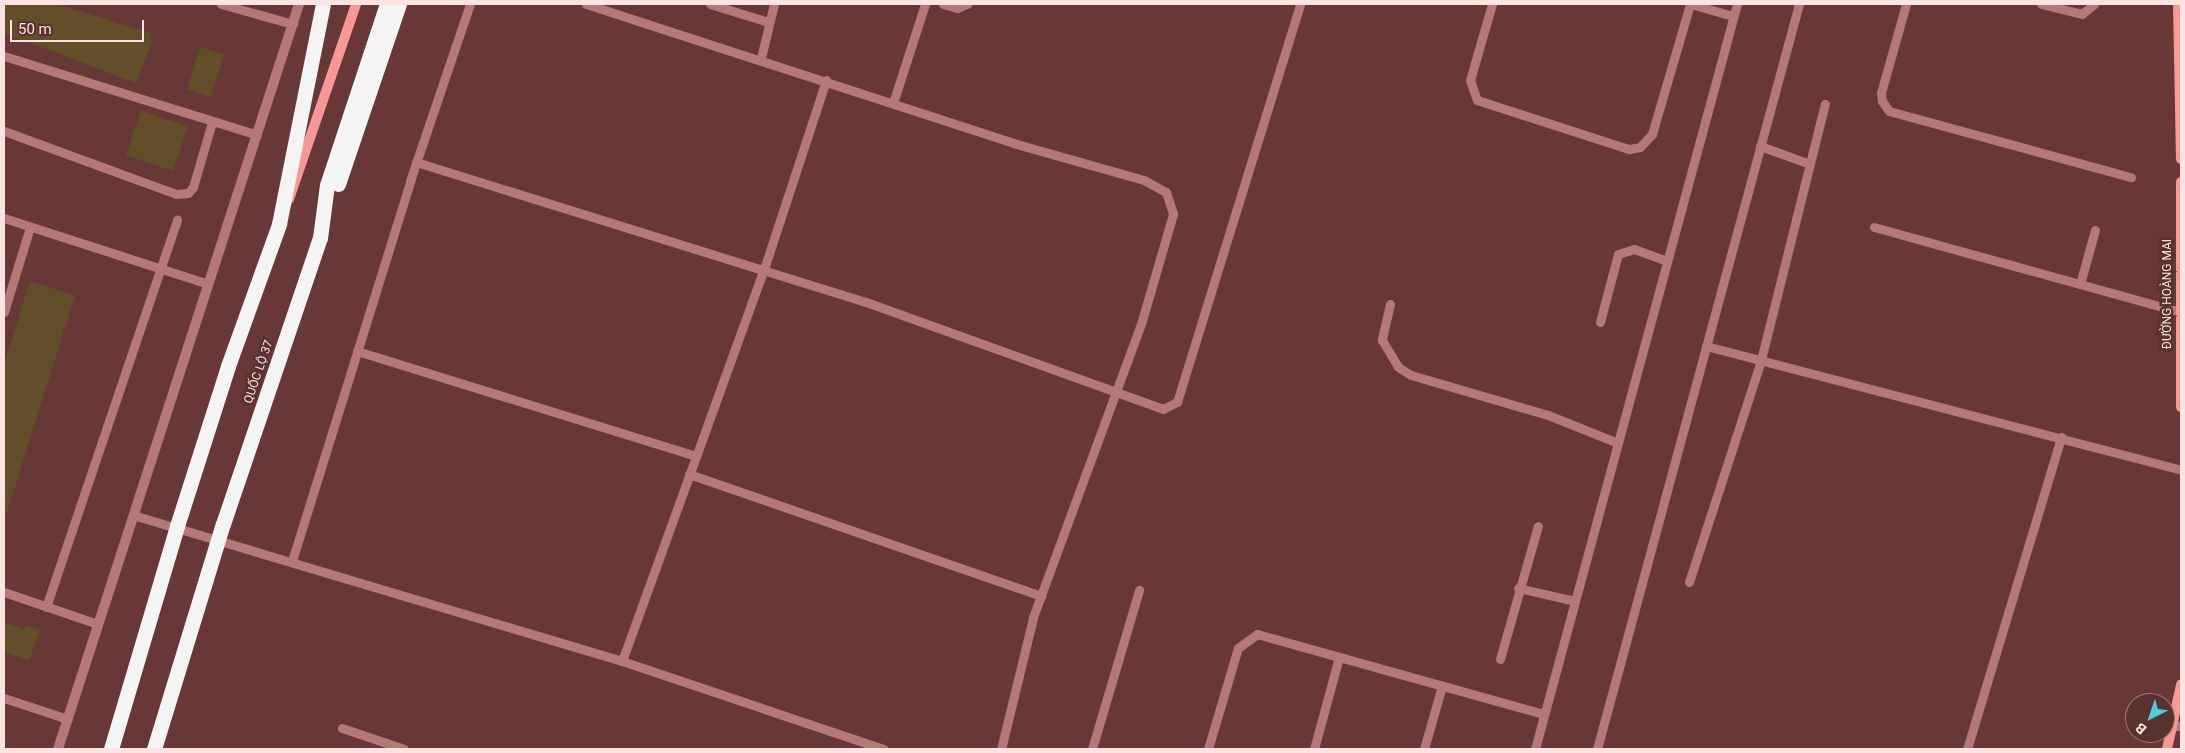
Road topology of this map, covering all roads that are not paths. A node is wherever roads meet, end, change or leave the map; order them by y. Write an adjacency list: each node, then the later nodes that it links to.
1 (221, 4): 25 (lane)
2 (299, 4): 25 (street)
3 (323, 4): 42 (highway)
4 (356, 4): 42 (street)
5 (387, 4): 46 (highway, QUỐC LỘ 37)
6 (399, 4): 46 (highway)
7 (470, 4): 36 (lane)
8 (586, 4): 27 (lane)
9 (710, 4): 24 (lane)
10 (774, 4): 24 (lane)
11 (926, 4): 29 (lane)
12 (943, 4): 13 (lane)
13 (967, 4)
14 (1300, 4): 59 (lane)
15 (1492, 4): 16 (lane)
16 (1690, 4): 23 (lane)
17 (1737, 4): 23 (lane)
18 (1799, 4): 34 (lane)
19 (1906, 4): 38 (lane)
20 (2041, 4): 21 (lane)
21 (2094, 4)
22 (2178, 4): 35 (street)
23 (1733, 16): 47 (lane)
24 (768, 22): 27 (lane)
25 (293, 24): 33 (street)
26 (4, 56): 31 (lane)
27 (761, 58): 28 (lane)
28 (826, 80): 29 (lane); 49 (lane)
29 (893, 103): 59 (lane)
30 (1825, 104): 37 (lane)
31 (212, 122): 32 (lane); 33 (lane)
32 (4, 131)
33 (257, 135): 50 (street)
34 (1760, 146): 37 (lane); 56 (lane)
35 (2181, 159)
36 (416, 162): 49 (lane); 57 (lane)
37 (1810, 164): 58 (lane)
38 (2131, 177)
39 (2181, 182): 54 (street, ĐƯỜNG HOÀNG MAI)
40 (4, 218): 43 (lane)
41 (177, 220): 48 (lane)
42 (279, 224): 67 (highway)
43 (30, 227): 48 (lane); 53 (lane)
44 (1874, 227): 51 (lane)
45 (2095, 230): 51 (lane)
46 (320, 238): 69 (highway, QUỐC LỘ 37)
47 (1667, 261): 55 (lane); 62 (lane)
48 (158, 268): 50 (lane); 77 (lane)
49 (764, 269): 59 (lane); 63 (lane)
50 (208, 284): 66 (street)
51 (2080, 284): 54 (lane)
52 (1390, 304): 62 (lane)
53 (4, 312)
54 (2180, 312): 60 (street, ĐƯỜNG HOÀNG MAI)
55 (1600, 322)
56 (1706, 346): 58 (lane); 100 (lane)
57 (357, 351): 63 (lane); 70 (lane)
58 (1761, 360): 61 (lane); 71 (lane)
59 (1116, 393): 75 (lane)
60 (2181, 406)
61 (2061, 437): 64 (lane); 101 (lane)
62 (1618, 443): 76 (lane)
63 (696, 456): 65 (lane)
64 (2181, 470)
65 (689, 474): 75 (lane); 81 (lane)
66 (134, 514): 67 (lane); 78 (street)
67 (177, 526): 69 (lane); 90 (highway)
68 (1538, 526): 72 (lane)
69 (219, 538): 70 (lane); 91 (highway, QUỐC LỘ 37)
70 (292, 561): 81 (lane)
71 (1689, 582)
72 (1518, 588): 76 (lane); 80 (lane)
73 (1139, 590): 95 (lane)
74 (4, 592): 77 (lane)
75 (1042, 596): 94 (lane)
76 (1575, 602): 85 (lane)
77 (46, 607): 78 (lane)
78 (98, 624): 86 (street)
79 (1339, 658): 82 (lane); 96 (lane); 97 (lane)
80 (1500, 659)
81 (622, 660): 93 (lane)
82 (1442, 686): 85 (lane); 98 (lane)
83 (2181, 686): 87 (street)
84 (4, 698): 86 (lane)
85 (1544, 714): 99 (lane)
86 (68, 719): 89 (street)
87 (2177, 726): 102 (street)
88 (342, 728): 92 (lane)
89 (58, 749)
90 (111, 749)
91 (154, 749)
92 (404, 749)
93 (884, 749)
94 (1001, 749)
95 (1092, 749)
96 (1208, 749)
97 (1314, 749)
98 (1424, 749)
99 (1535, 749)
100 (1597, 749)
101 (1967, 749)
102 (2167, 749)

